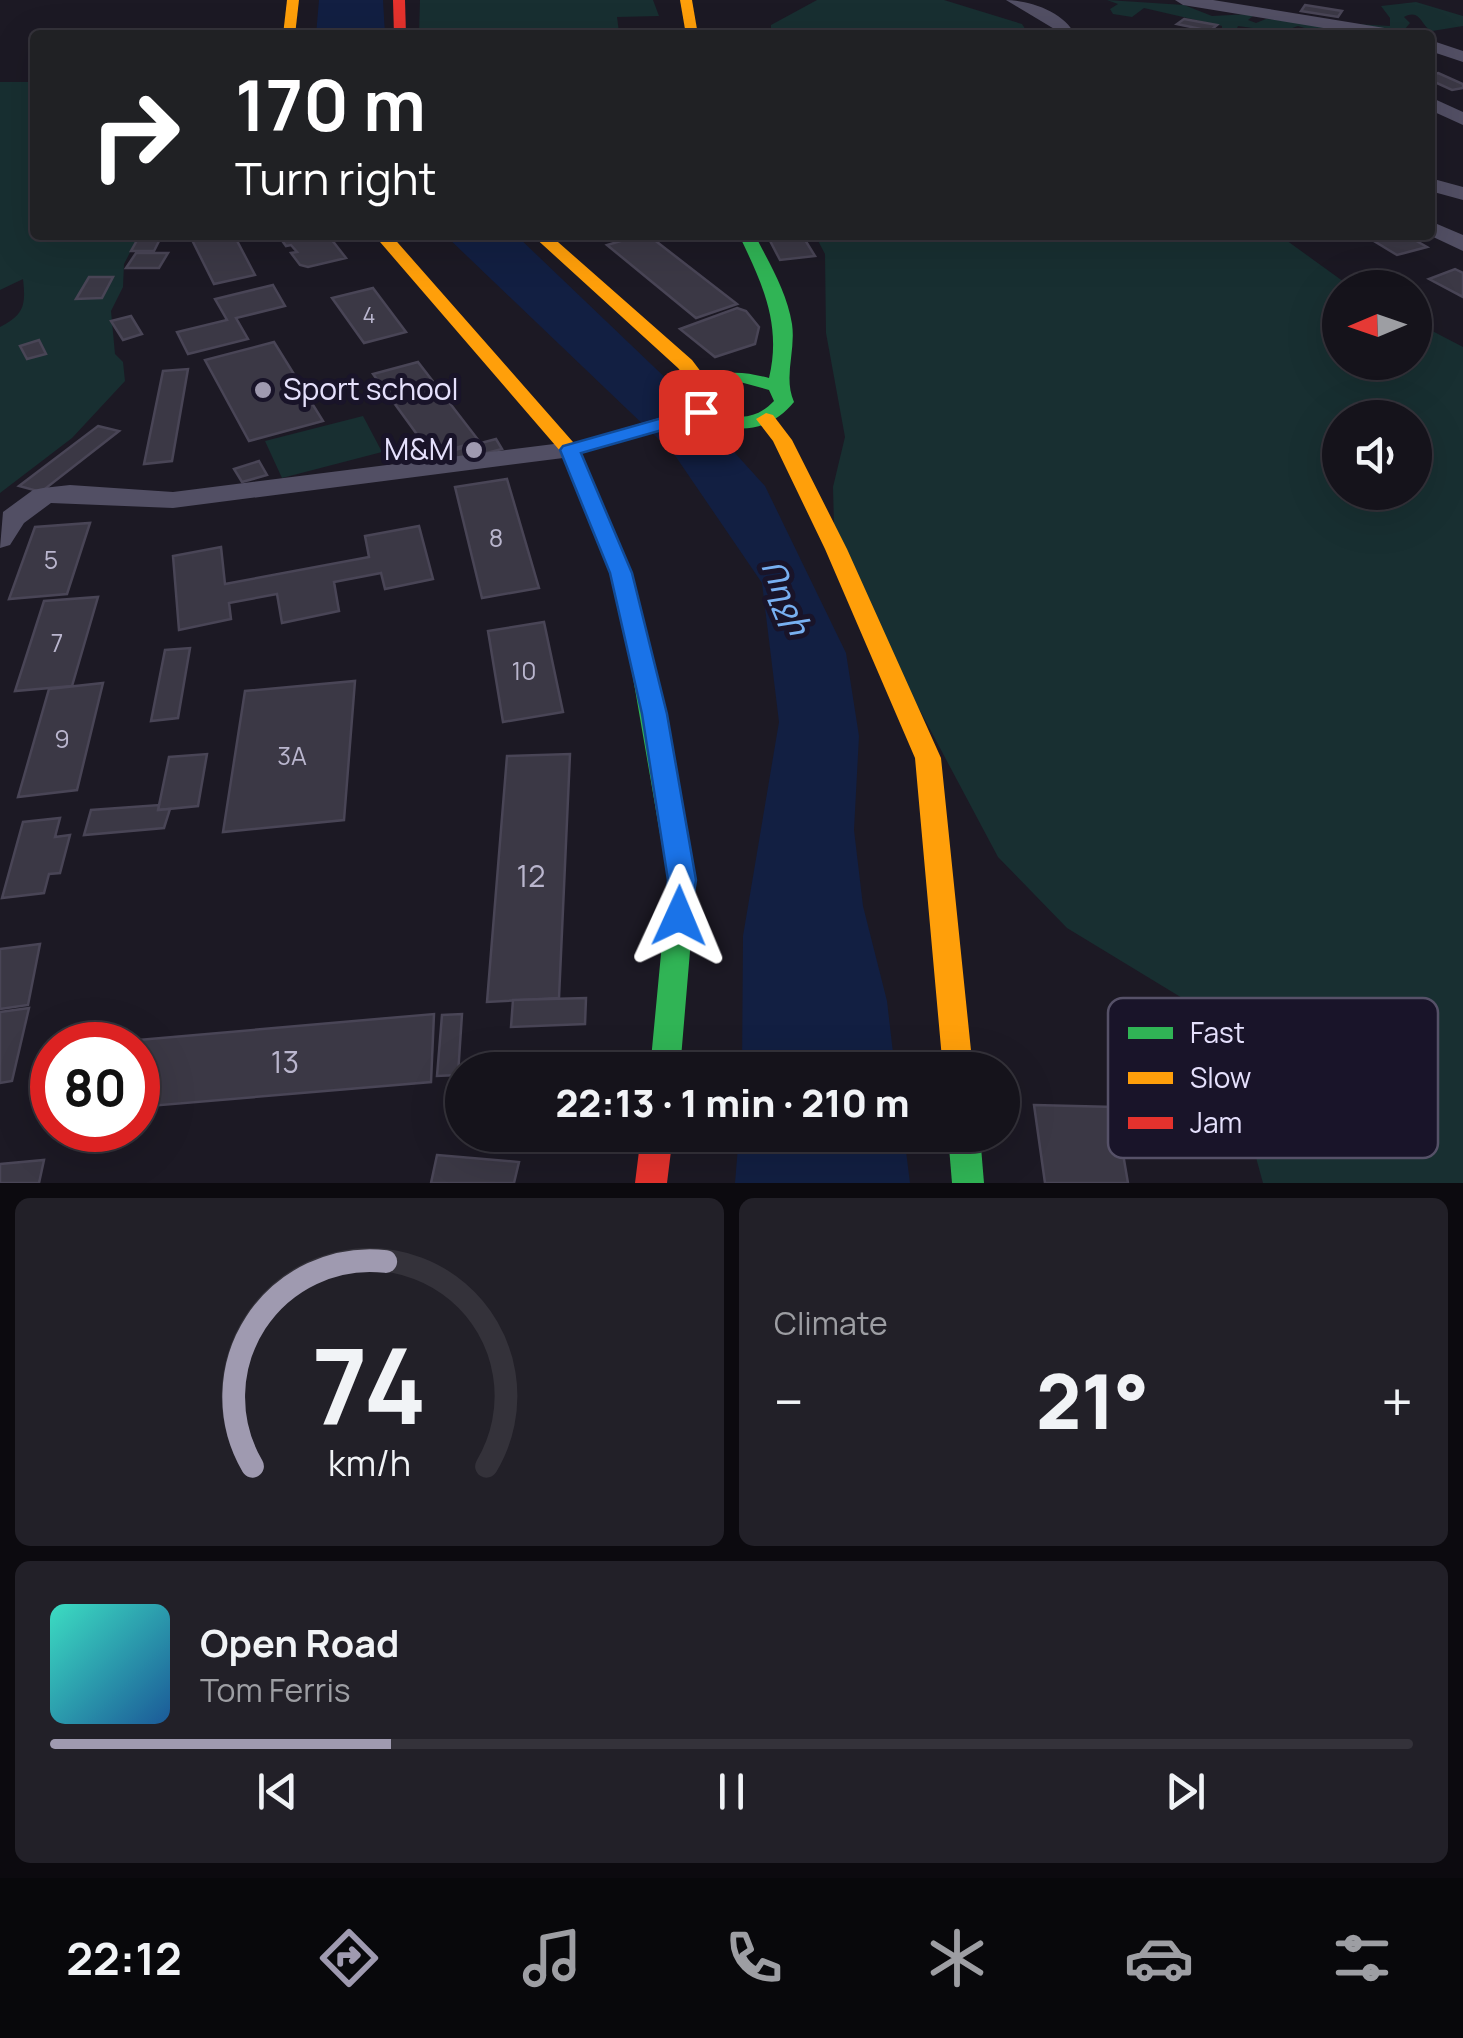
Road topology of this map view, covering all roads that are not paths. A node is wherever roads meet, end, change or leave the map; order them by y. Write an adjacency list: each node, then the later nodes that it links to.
1 (293, 0): 6 (main road)
2 (399, 0): 7 (main road)
3 (686, 0): 8 (main road)
4 (1014, 0): 9 (street)
5 (1183, 0): 10 (street)
6 (290, 30)
7 (400, 30)
8 (691, 30)
9 (1064, 30)
10 (1367, 30)
11 (1435, 47): 12 (street)
12 (1463, 57)
13 (1435, 106): 14 (street)
14 (1463, 120)
15 (1435, 186): 16 (street)
16 (1463, 194)
17 (1435, 230): 21 (street)
18 (387, 240): 27 (main road)
19 (546, 240): 23 (main road)
20 (749, 240): 22 (main road)
21 (1463, 244)
22 (767, 382): 23 (main road); 24 (main road)
23 (708, 398): 25 (main road); 27 (main road)
24 (766, 419): 25 (main road); 26 (main road)
25 (739, 424): 26 (main road)
26 (782, 440): 30 (main road)
27 (583, 447): 28 (street); 29 (main road)
28 (0, 539)
29 (667, 1052)
30 (956, 1052)
31 (655, 1152): 33 (main road)
32 (965, 1152): 34 (main road)
33 (651, 1183)
34 (968, 1183)

